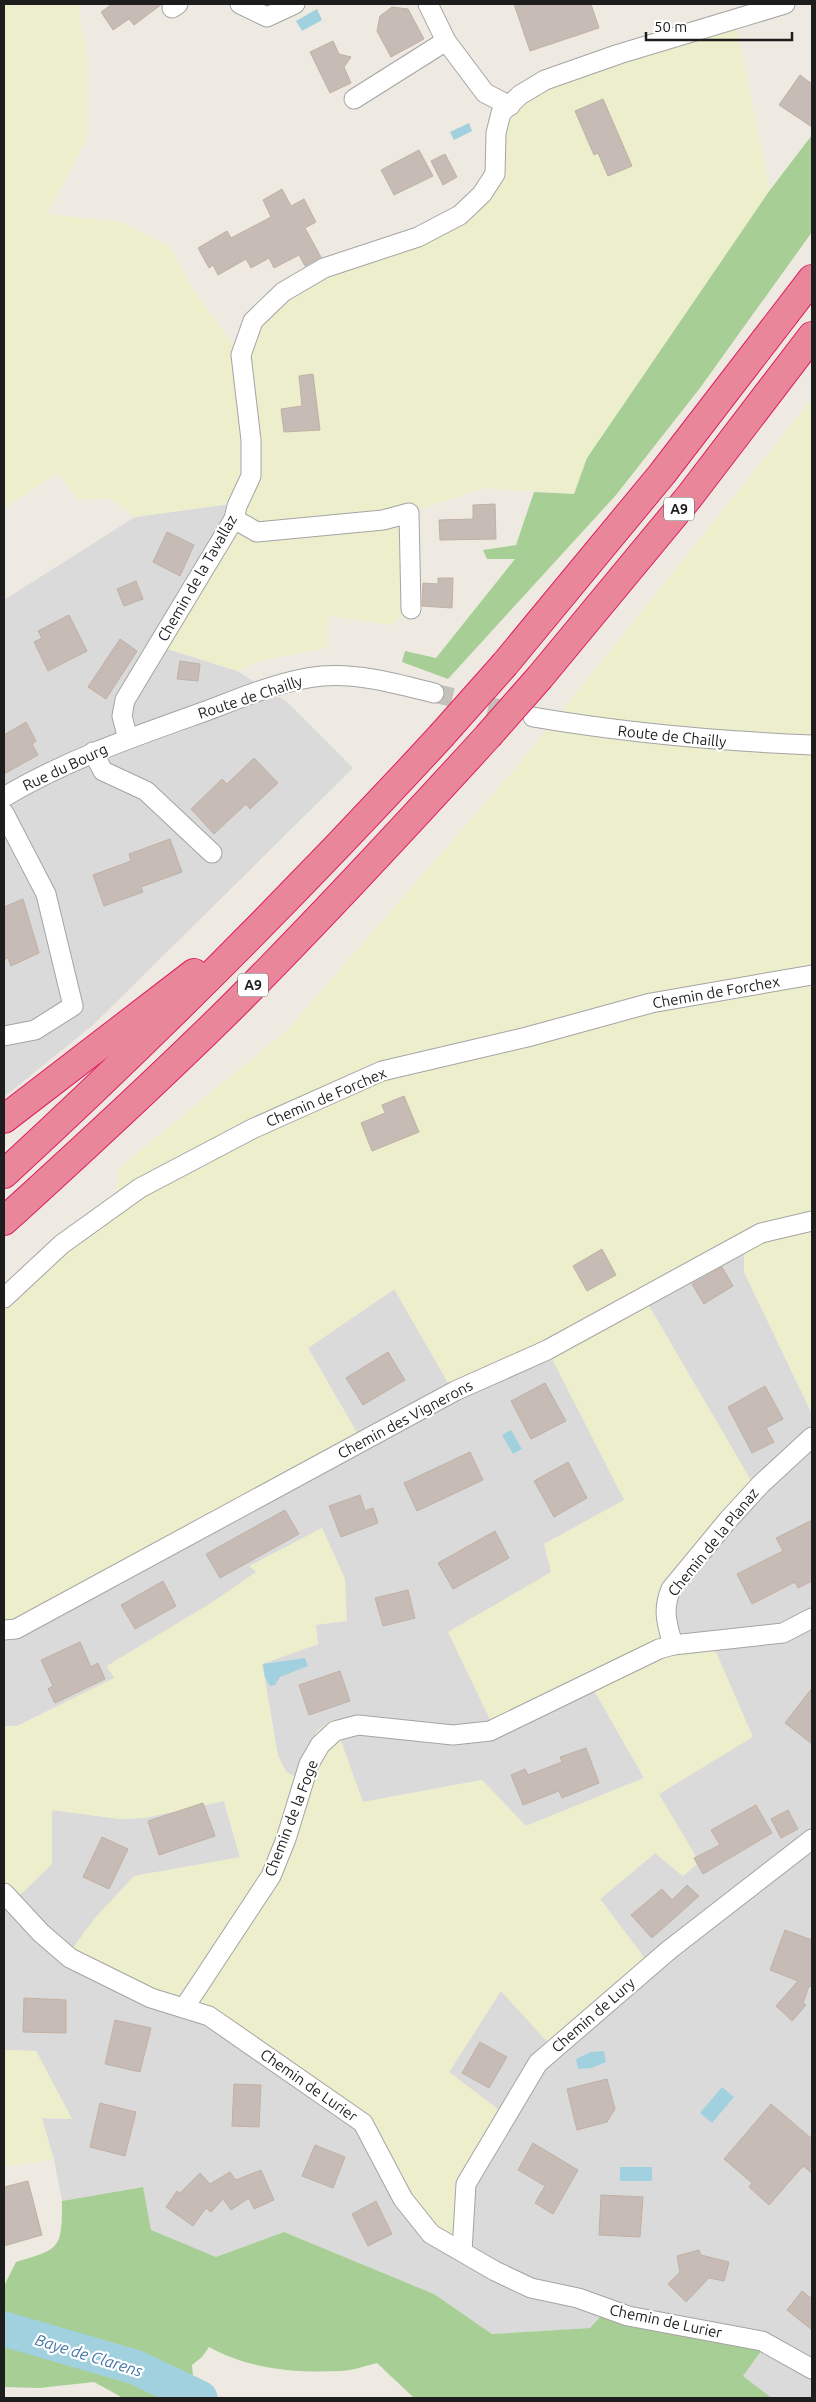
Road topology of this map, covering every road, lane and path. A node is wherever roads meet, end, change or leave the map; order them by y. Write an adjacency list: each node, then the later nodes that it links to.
1 (240, 4): 2 (street)
2 (295, 4)
3 (428, 4): 5 (street)
4 (785, 4): 7 (street, Chemin de la Tavallaz)
5 (446, 41): 6 (street); 7 (street)
6 (354, 99)
7 (510, 106): 10 (street, Chemin de la Tavallaz)
8 (812, 278): 20 (highway, A9, bridge)
9 (812, 336): 25 (highway, A9, bridge)
10 (234, 519): 11 (street); 14 (street, Chemin de la Tavallaz)
11 (411, 609)
12 (434, 693): 14 (street, Route de Chailly)
13 (533, 717): 15 (street, Route de Chailly)
14 (128, 739): 16 (street, Rue du Bourg)
15 (812, 745)
16 (93, 752): 17 (street, Rue du Bourg); 19 (street)
17 (4, 797)
18 (4, 813): 22 (street)
19 (212, 853)
20 (291, 897): 23 (highway); 24 (highway, A9)
21 (812, 975): 27 (street, Chemin de Forchex)
22 (4, 1036)
23 (4, 1119)
24 (4, 1174)
25 (4, 1221)
26 (812, 1221): 30 (street, Chemin des Vignerons)
27 (4, 1298)
28 (812, 1437): 31 (street, Chemin de la Planaz)
29 (812, 1618): 31 (street)
30 (4, 1630)
31 (673, 1645): 34 (street, Chemin de la Foge)
32 (812, 1839): 35 (street, Chemin de Lury)
33 (4, 1893): 34 (street, Chemin de Lurier)
34 (184, 2008): 35 (street, Chemin de Lurier)
35 (462, 2251): 36 (street, Chemin de Lurier)
36 (812, 2369)

